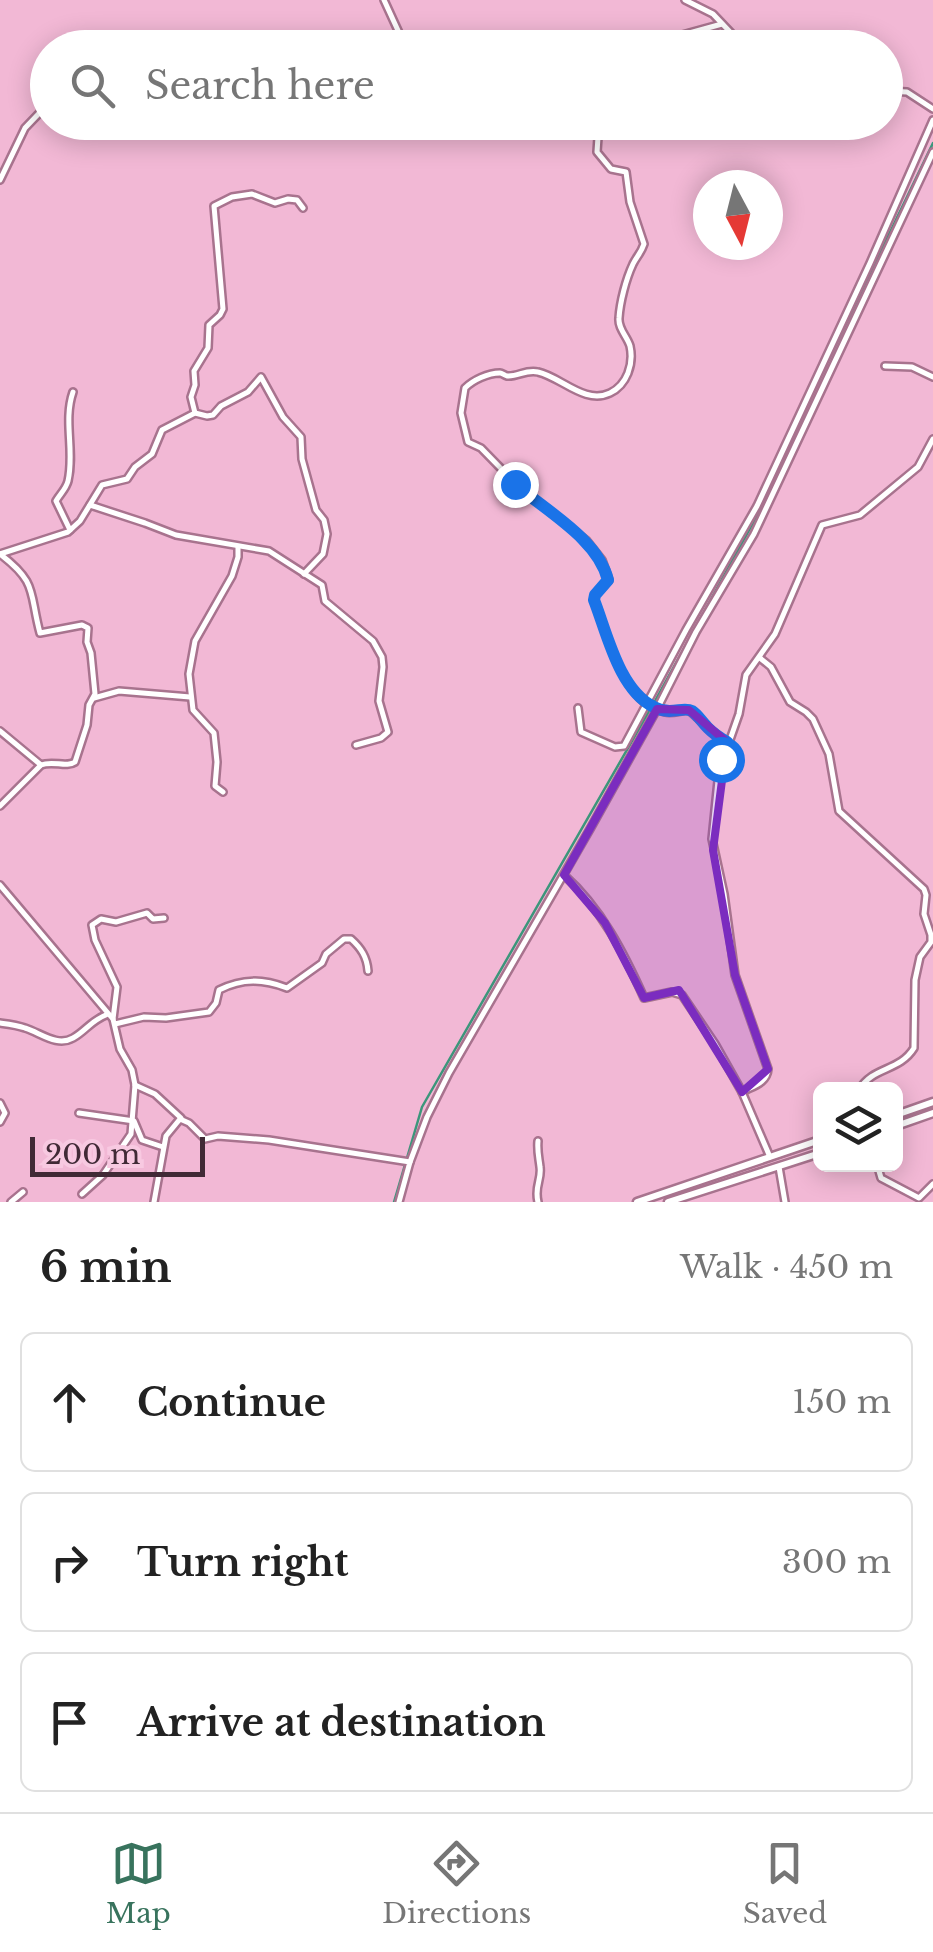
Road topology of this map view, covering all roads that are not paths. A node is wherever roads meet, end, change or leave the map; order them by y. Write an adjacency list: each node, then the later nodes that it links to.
1 (384, 0): 4 (street)
2 (685, 0): 3 (street)
3 (722, 24): 5 (street); 6 (street)
4 (398, 30)
5 (700, 30)
6 (728, 30)
7 (903, 91): 8 (street)
8 (933, 109)
9 (933, 120): 19 (street)
10 (30, 123): 13 (street)
11 (598, 140): 29 (street)
12 (933, 152): 21 (street)
13 (0, 180)
14 (303, 208): 18 (street)
15 (885, 366): 16 (street)
16 (933, 377)
17 (72, 392): 23 (street)
18 (195, 413): 22 (street); 25 (street)
19 (789, 434): 21 (street); 29 (street)
20 (933, 439): 26 (street)
21 (798, 440): 29 (street)
22 (90, 506): 23 (street); 24 (street)
23 (70, 530): 28 (street)
24 (238, 547): 25 (street); 27 (street)
25 (304, 574): 33 (street)
26 (760, 658): 32 (street); 39 (street)
27 (190, 697): 28 (street); 35 (street)
28 (93, 698): 34 (street)
29 (652, 706): 30 (street); 32 (street); 37 (street)
30 (578, 708)
31 (0, 731): 34 (street)
32 (727, 742): 46 (street)
33 (356, 746)
34 (41, 765): 36 (street)
35 (224, 792)
36 (0, 806)
37 (564, 875): 46 (street); 61 (street)
38 (0, 885): 42 (street)
39 (929, 902): 44 (street)
40 (164, 918): 42 (street)
41 (368, 971): 42 (street)
42 (112, 1019): 43 (street); 45 (street)
43 (0, 1023)
44 (865, 1082)
45 (135, 1085): 52 (street); 53 (street)
46 (742, 1092): 60 (street)
47 (933, 1102): 50 (street)
48 (0, 1103): 54 (street)
49 (79, 1113): 52 (street)
50 (903, 1113)
51 (933, 1113): 55 (street)
52 (134, 1120): 58 (street); 66 (street)
53 (183, 1120): 58 (street); 61 (street)
54 (0, 1122)
55 (903, 1124)
56 (538, 1141): 71 (street)
57 (813, 1142): 60 (street)
58 (163, 1146): 69 (street)
59 (813, 1155): 62 (street)
60 (770, 1157): 67 (street)
61 (409, 1162): 70 (street)
62 (780, 1167): 67 (street); 73 (street)
63 (879, 1172): 64 (street)
64 (933, 1184)
65 (24, 1192): 68 (street)
66 (82, 1194)
67 (671, 1197): 72 (street)
68 (10, 1202)
69 (154, 1202)
70 (399, 1202)
71 (538, 1202)
72 (637, 1202)
73 (785, 1202)

